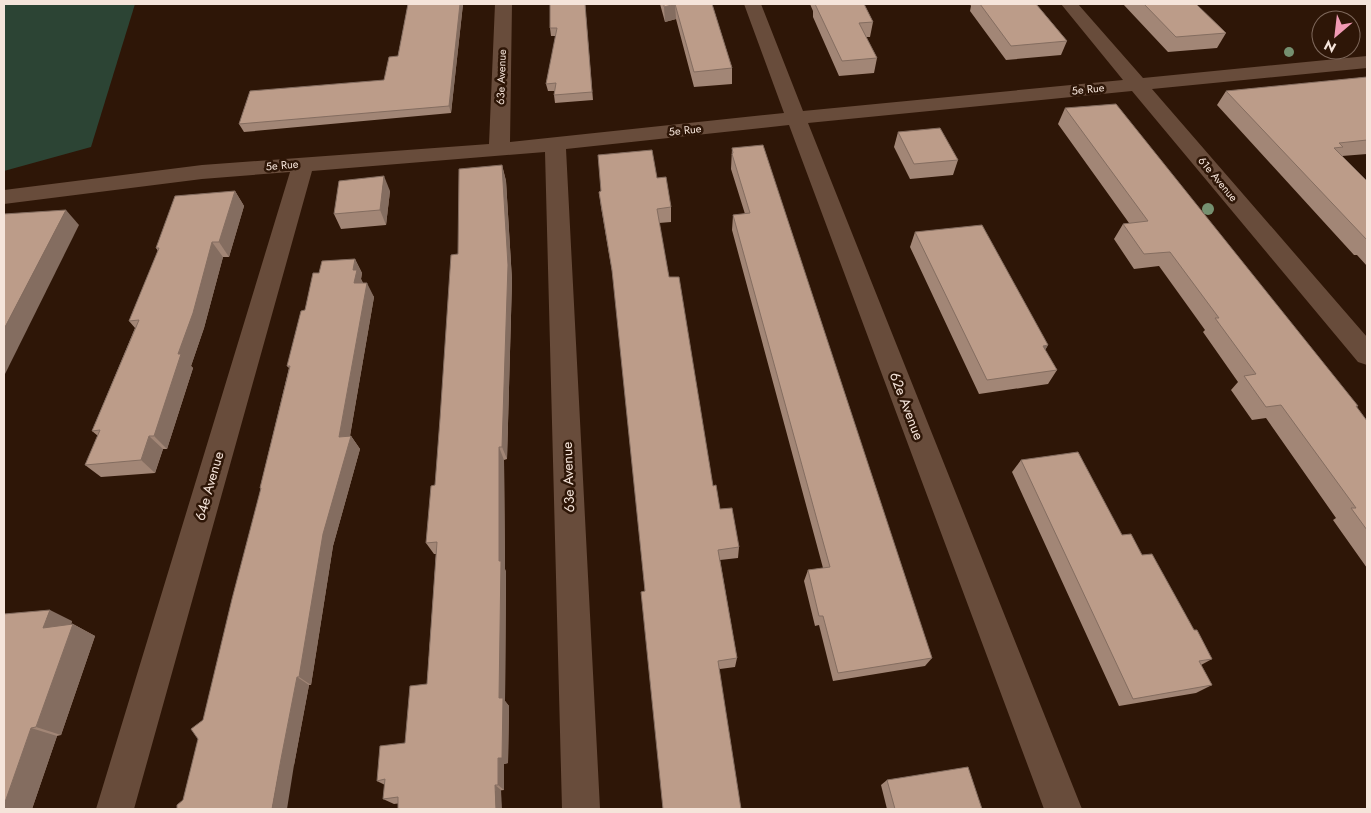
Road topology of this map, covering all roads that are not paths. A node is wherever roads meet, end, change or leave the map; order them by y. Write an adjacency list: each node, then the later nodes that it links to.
1 (504, 4): 8 (street, 63e Avenue)
2 (752, 4): 6 (street, 62e Avenue)
3 (1069, 4): 5 (street, 61e Avenue)
4 (1367, 62): 5 (street, 5e Rue)
5 (1138, 84): 6 (street, 5e Rue); 11 (street, 61e Avenue)
6 (796, 118): 7 (street, 5e Rue); 14 (street, 62e Avenue)
7 (555, 144): 8 (street, 5e Rue); 13 (street, 63e Avenue)
8 (499, 150): 9 (street, 5e Rue)
9 (303, 163): 10 (street, 5e Rue); 12 (street, 64e Avenue)
10 (4, 197)
11 (1367, 355)
12 (115, 809)
13 (581, 809)
14 (1063, 809)

